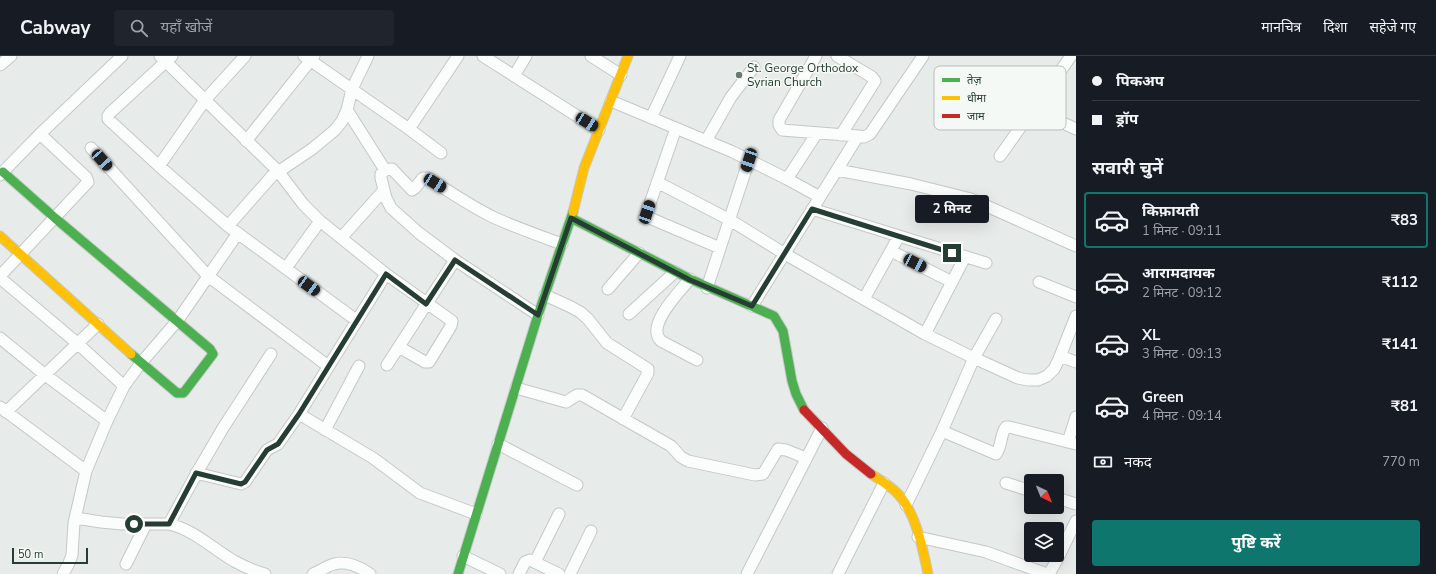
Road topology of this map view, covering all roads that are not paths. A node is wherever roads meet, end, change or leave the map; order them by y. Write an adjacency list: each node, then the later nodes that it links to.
1 (122, 56): 30 (street)
2 (368, 56): 18 (street)
3 (458, 56): 25 (street)
4 (483, 56): 17 (street)
5 (526, 56): 17 (street)
6 (591, 56): 16 (street)
7 (628, 56): 16 (street)
8 (680, 56): 22 (street)
9 (816, 56): 29 (street)
10 (837, 56): 31 (street)
11 (923, 56): 32 (street)
12 (241, 57): 19 (street)
13 (166, 58): 19 (street); 39 (street)
14 (310, 58): 18 (street); 33 (street)
15 (754, 67): 34 (street)
16 (621, 75): 20 (street)
17 (514, 76): 27 (street)
18 (352, 89): 21 (street); 25 (street)
19 (205, 100): 33 (street); 39 (street)
20 (611, 101): 22 (street); 27 (street)
21 (347, 110): 40 (street); 42 (street)
22 (652, 118): 24 (street)
23 (1066, 124): 26 (street)
24 (676, 128): 34 (street); 45 (street)
25 (410, 129): 36 (street)
26 (1076, 129)
27 (599, 130): 50 (street)
28 (1018, 130): 37 (street)
29 (817, 133): 31 (street); 44 (street)
30 (40, 134): 43 (street); 49 (street)
31 (841, 135): 32 (street)
32 (858, 136): 41 (street)
33 (246, 141): 42 (street)
34 (706, 141): 38 (street)
35 (91, 148): 71 (street)
36 (441, 153)
37 (1000, 156)
38 (749, 160): 44 (street); 51 (street)
39 (159, 166): 53 (street)
40 (386, 170): 46 (street); 58 (street)
41 (837, 170): 47 (street); 59 (street)
42 (278, 171): 52 (street); 53 (street)
43 (1, 174): 49 (street)
44 (787, 179): 47 (street)
45 (657, 182): 51 (street); 60 (street)
46 (384, 190): 57 (street); 66 (street)
47 (820, 197): 48 (street)
48 (812, 209): 56 (street); 63 (street)
49 (55, 218): 64 (street); 87 (street)
50 (571, 218): 58 (street); 62 (street)
51 (730, 220): 60 (street); 63 (street)
52 (320, 221): 57 (street); 68 (street)
53 (228, 226): 54 (street)
54 (238, 233): 68 (street); 71 (street)
55 (0, 236): 64 (street)
56 (899, 236): 61 (street); 65 (street)
57 (341, 238): 70 (street)
58 (562, 244): 78 (street)
59 (1076, 246)
60 (720, 248): 77 (street)
61 (891, 251): 74 (street); 80 (street)
62 (639, 254): 69 (street); 76 (street)
63 (784, 254): 80 (street); 82 (street)
64 (20, 255): 72 (street); 89 (street)
65 (965, 257): 67 (street); 74 (street)
66 (455, 260): 81 (street); 84 (street)
67 (986, 263)
68 (286, 268): 88 (street)
69 (675, 272): 73 (street); 83 (street)
70 (386, 274): 81 (street); 88 (street)
71 (208, 276): 87 (street); 101 (street)
72 (0, 277): 92 (street)
73 (690, 280): 77 (street); 97 (street)
74 (952, 282): 90 (street)
75 (1039, 282): 79 (street)
76 (608, 288)
77 (707, 288): 82 (street)
78 (545, 295): 84 (street); 109 (street)
79 (1076, 297)
80 (864, 299): 90 (street)
81 (426, 304): 93 (street); 93 (street)
82 (752, 306): 111 (street)
83 (629, 314)
84 (538, 315): 105 (street)
85 (1076, 316): 95 (street)
86 (996, 319): 96 (street)
87 (178, 320): 99 (street); 99 (street)
88 (356, 320): 101 (street)
89 (98, 324): 92 (street); 99 (street)
90 (924, 334): 96 (street)
91 (0, 338): 103 (street)
92 (77, 343): 103 (street); 104 (street)
93 (399, 347): 100 (street)
94 (271, 354): 118 (street)
95 (1060, 356): 96 (street); 98 (street)
96 (974, 358): 113 (street)
97 (697, 360)
98 (1076, 362)
99 (141, 363): 104 (street)
100 (387, 365)
101 (328, 366): 107 (street)
102 (359, 366): 112 (street)
103 (44, 374): 106 (street); 110 (street)
104 (124, 386): 110 (street)
105 (516, 388): 109 (street); 115 (street)
106 (3, 410): 117 (street)
107 (299, 414): 112 (street); 118 (street)
108 (1076, 417): 114 (street)
109 (623, 418): 116 (street)
110 (107, 421): 117 (street)
111 (822, 428): 116 (street); 119 (street)
112 (325, 430): 126 (street)
113 (942, 431): 114 (street); 125 (street)
114 (1072, 443)
115 (498, 444): 121 (street); 126 (street)
116 (806, 458): 146 (street)
117 (86, 471): 128 (street)
118 (196, 473): 131 (street)
119 (884, 483): 125 (street); 147 (street)
120 (1006, 483): 122 (street)
121 (576, 485)
122 (1024, 488)
123 (1064, 500): 124 (street)
124 (1076, 504)
125 (906, 505): 133 (street)
126 (476, 514): 134 (street)
127 (559, 514): 135 (street)
128 (75, 518): 130 (street); 137 (street)
129 (1076, 521): 149 (street)
130 (146, 524): 131 (street); 136 (street)
131 (169, 524): 138 (street)
132 (591, 531): 145 (street)
133 (918, 537): 148 (street); 149 (street)
134 (463, 556): 141 (street); 142 (street)
135 (535, 562): 143 (street); 144 (street)
136 (126, 564)
137 (63, 574)
138 (265, 574)
139 (313, 574): 140 (street)
140 (370, 574)
141 (458, 574)
142 (500, 574)
143 (519, 574)
144 (559, 574)
145 (570, 574)
146 (746, 574)
147 (838, 574)
148 (928, 574)
149 (1048, 574)

